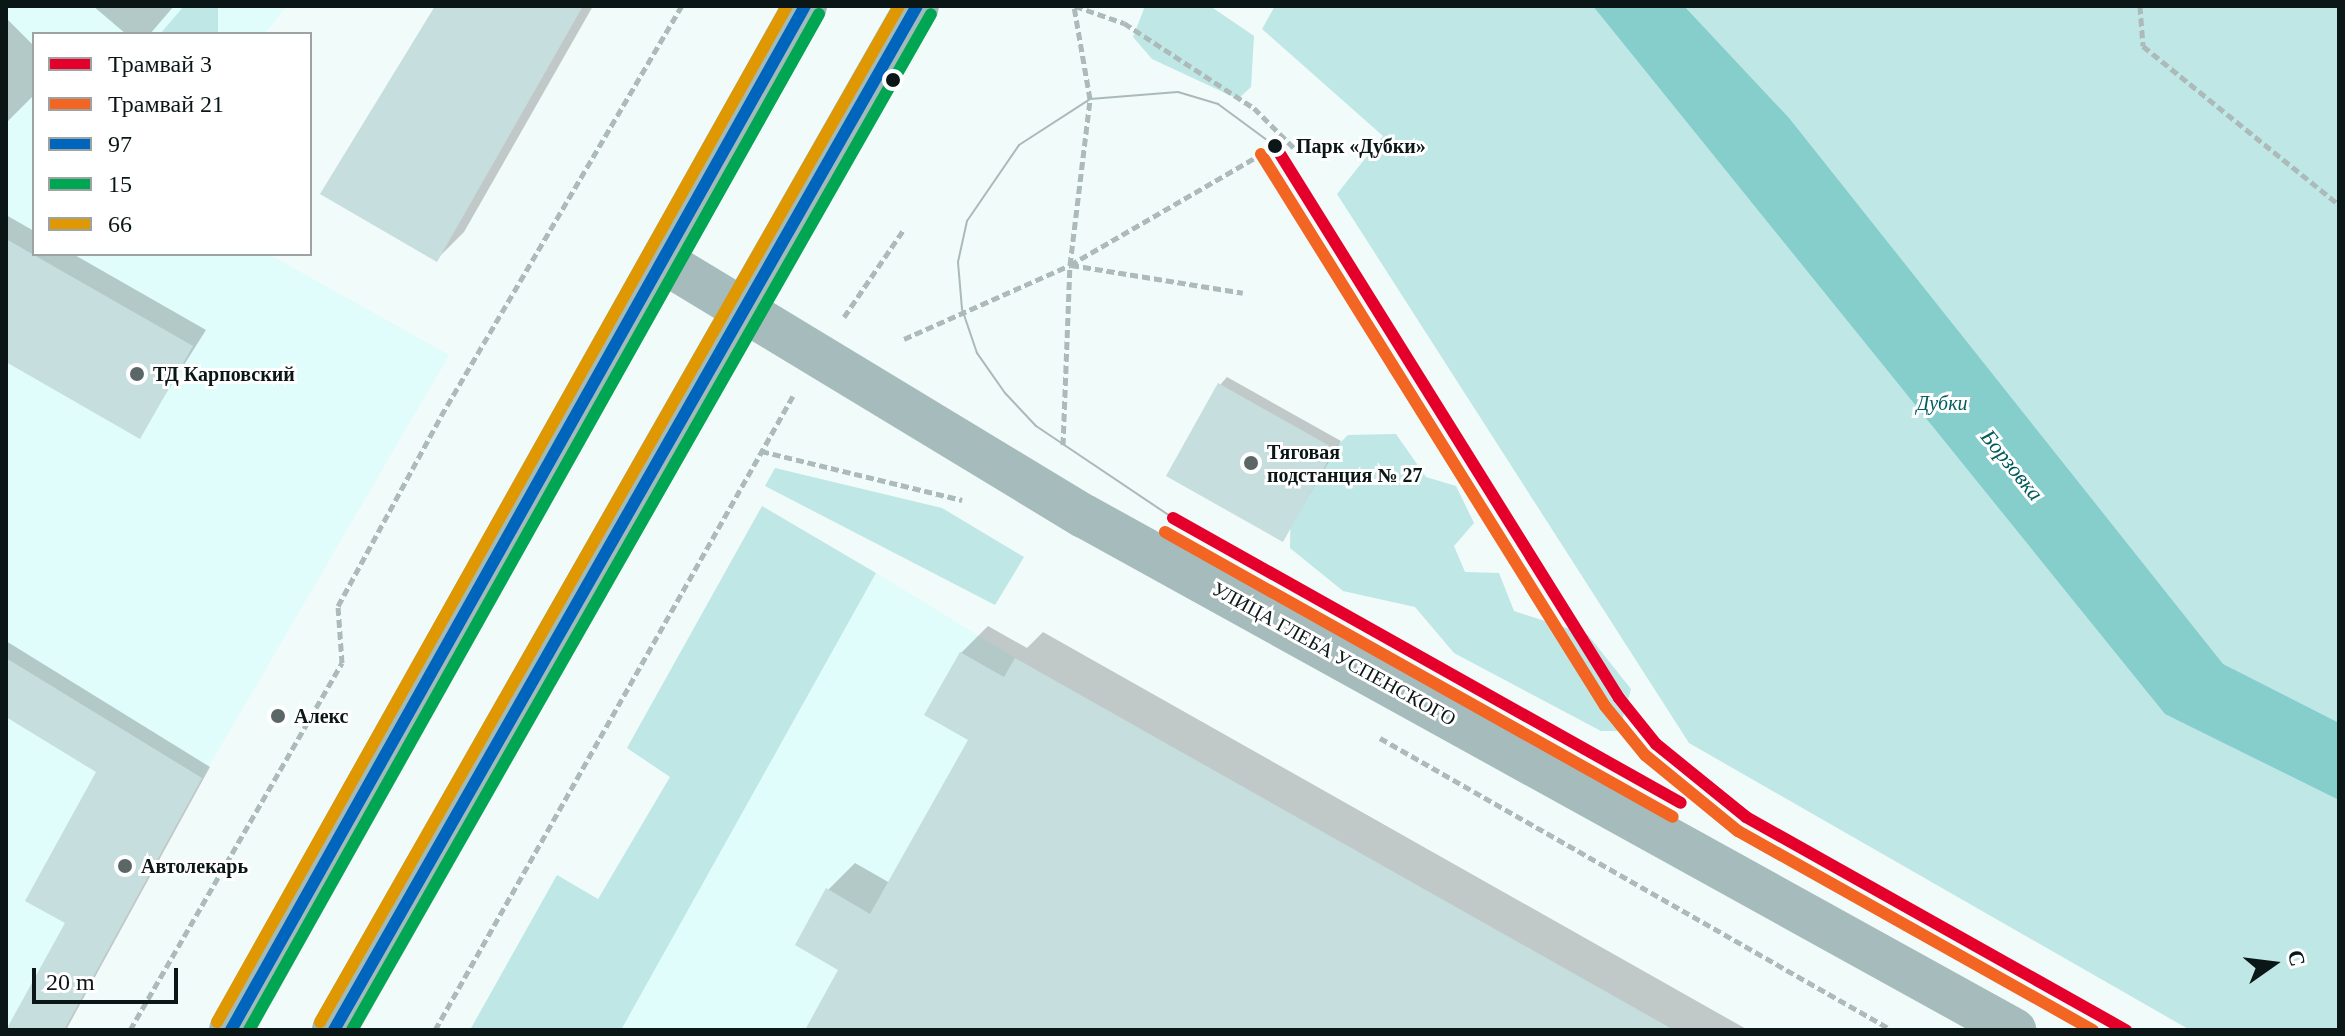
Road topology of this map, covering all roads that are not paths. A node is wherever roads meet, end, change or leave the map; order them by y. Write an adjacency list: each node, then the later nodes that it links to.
1 (805, 6): 3 (main road)
2 (917, 6): 4 (main road)
3 (664, 262): 4 (street, УЛИЦА ГЛЕБА УСПЕНСКОГО); 5 (main road)
4 (743, 311): 6 (main road); 7 (street, УЛИЦА ГЛЕБА УСПЕНСКОГО)
5 (231, 1030)
6 (334, 1030)
7 (2014, 1030)

